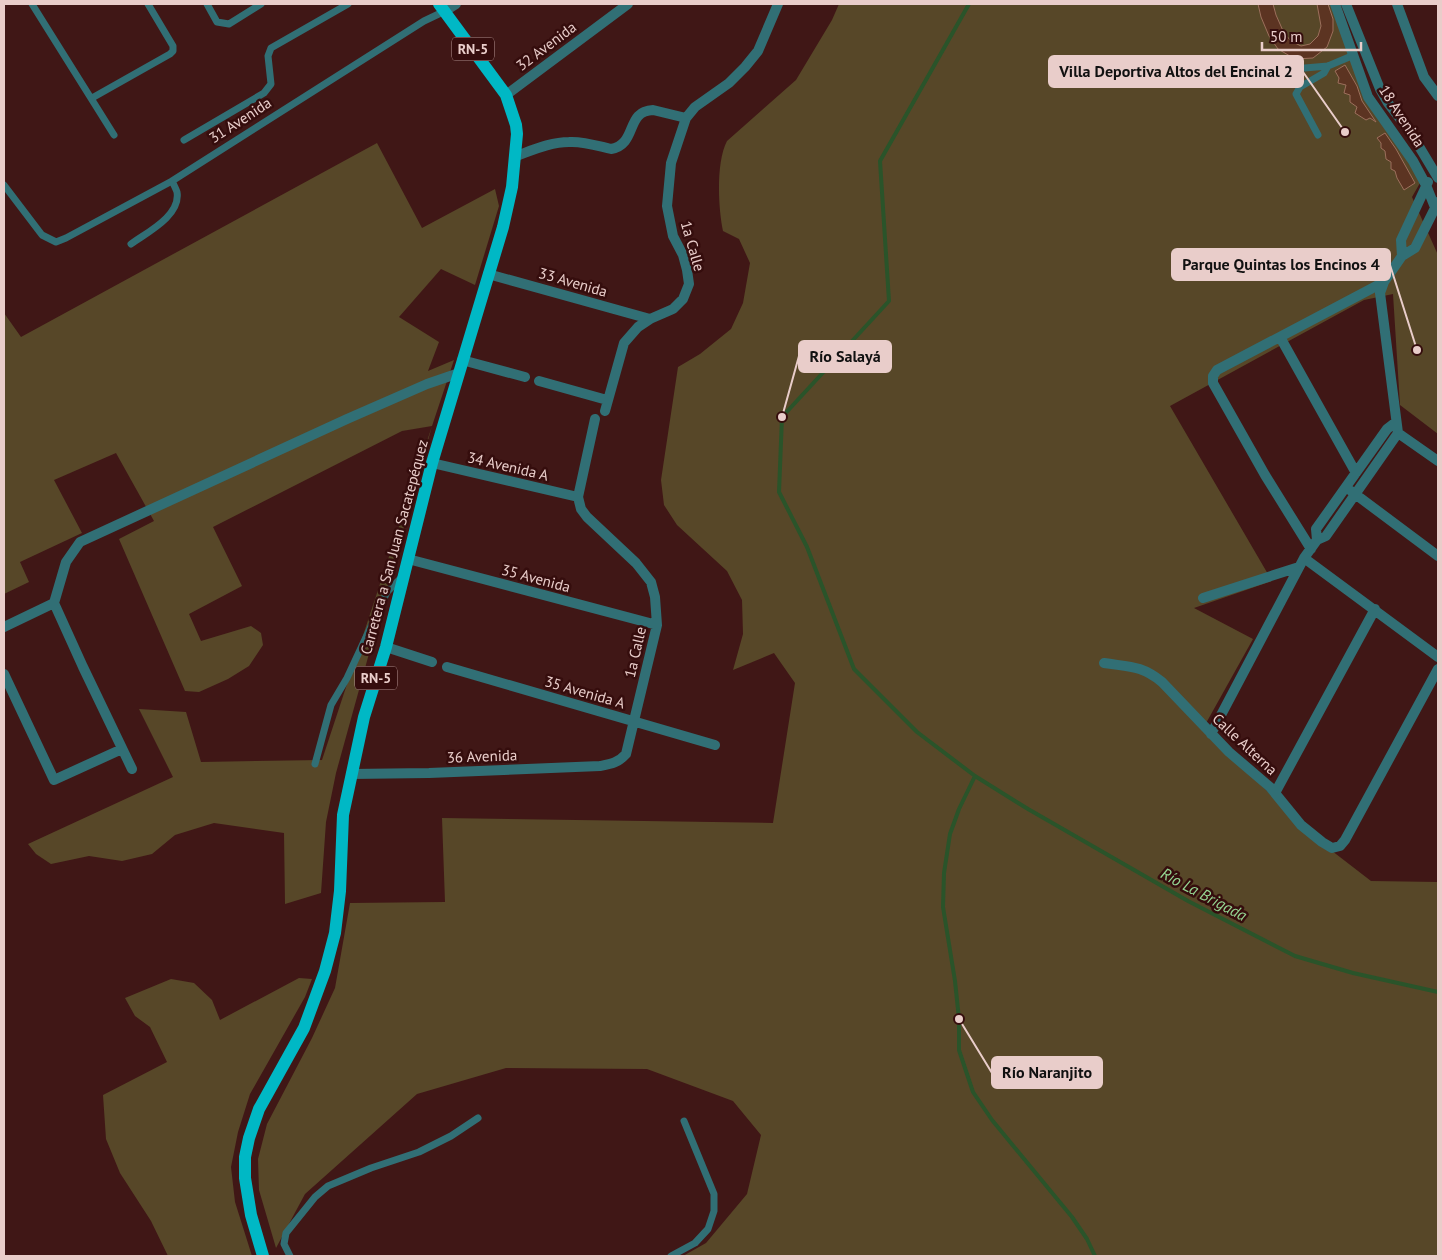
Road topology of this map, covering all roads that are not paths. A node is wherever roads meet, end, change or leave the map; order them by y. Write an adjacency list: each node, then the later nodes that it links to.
1 (32, 4): 18 (lane)
2 (148, 4): 18 (lane)
3 (207, 4): 4 (lane)
4 (261, 4)
5 (348, 4): 22 (lane)
6 (456, 4): 12 (street, 31 Avenida)
7 (628, 4): 16 (street, 32 Avenida)
8 (778, 4): 19 (street, 1a Calle)
9 (1335, 4): 13 (street, 18 Avenida)
10 (1346, 4): 24 (street, 18 Avenida)
11 (1397, 4): 17 (street)
12 (442, 8): 16 (main road, Carretera a San Juan Sacatepéquez / RN-5); 25 (lane, 31 Avenida)
13 (1354, 55): 14 (lane); 27 (street, 18 Avenida)
14 (1328, 66): 15 (lane); 15 (lane)
15 (1300, 87): 21 (lane)
16 (506, 95): 23 (main road, Carretera a San Juan Sacatepéquez / RN-5)
17 (1438, 96)
18 (92, 98): 20 (lane)
19 (686, 118): 23 (street); 33 (street, 1a Calle)
20 (114, 135)
21 (1318, 135)
22 (184, 140)
23 (516, 156): 31 (main road, Carretera a San Juan Sacatepéquez / RN-5)
24 (1436, 174): 27 (street)
25 (172, 181): 26 (lane, 31 Avenida); 29 (lane)
26 (4, 185)
27 (1426, 185): 28 (street, 18 Avenida); 30 (street)
28 (1437, 209): 30 (street)
29 (130, 244)
30 (1402, 256): 32 (street)
31 (488, 274): 33 (street, 33 Avenida); 35 (main road, Carretera a San Juan Sacatepéquez / RN-5)
32 (1384, 282): 34 (street); 42 (street)
33 (650, 319): 39 (street, 1a Calle)
34 (1280, 337): 46 (street); 50 (street)
35 (462, 360): 36 (main road, Carretera a San Juan Sacatepéquez / RN-5); 37 (street)
36 (458, 373): 45 (main road, Carretera a San Juan Sacatepéquez / RN-5); 56 (street)
37 (526, 378)
38 (539, 381): 39 (street)
39 (607, 400): 40 (street, 1a Calle)
40 (605, 412)
41 (595, 419): 49 (street)
42 (1396, 422): 43 (street); 46 (street)
43 (1398, 433): 44 (street); 48 (street)
44 (1438, 461)
45 (432, 463): 49 (street, 34 Avenida A); 52 (main road, Carretera a San Juan Sacatepéquez / RN-5)
46 (1356, 472): 47 (street)
47 (1346, 488): 48 (street); 50 (street)
48 (1356, 495): 50 (street); 51 (street)
49 (578, 497): 58 (street, 1a Calle)
50 (1314, 545): 53 (street)
51 (1438, 556)
52 (408, 559): 54 (main road, Carretera a San Juan Sacatepéquez / RN-5); 58 (street, 35 Avenida)
53 (1302, 563): 55 (street); 57 (street); 68 (street)
54 (402, 577): 60 (main road, Carretera a San Juan Sacatepéquez / RN-5); 71 (lane)
55 (1203, 598)
56 (54, 603): 59 (street); 70 (street)
57 (1375, 609): 61 (street); 75 (street)
58 (657, 625): 67 (street, 1a Calle)
59 (4, 627)
60 (386, 647): 62 (street); 74 (main road, Carretera a San Juan Sacatepéquez / RN-5)
61 (1438, 658)
62 (432, 662)
63 (1104, 663): 68 (street, Calle Alterna)
64 (447, 667): 67 (street, 35 Avenida A)
65 (1438, 669): 75 (street, Calle Alterna)
66 (4, 674): 70 (street)
67 (634, 722): 69 (street, 35 Avenida A); 72 (street, 1a Calle)
68 (1211, 734): 75 (street, Calle Alterna)
69 (715, 745)
70 (122, 749): 73 (street)
71 (315, 764)
72 (614, 764): 74 (street, 36 Avenida)
73 (132, 769)
74 (351, 774): 78 (main road, Carretera a San Juan Sacatepéquez / RN-5)
75 (1275, 793)
76 (478, 1118): 79 (lane)
77 (684, 1121): 80 (lane)
78 (262, 1256)
79 (290, 1256)
80 (671, 1256)

